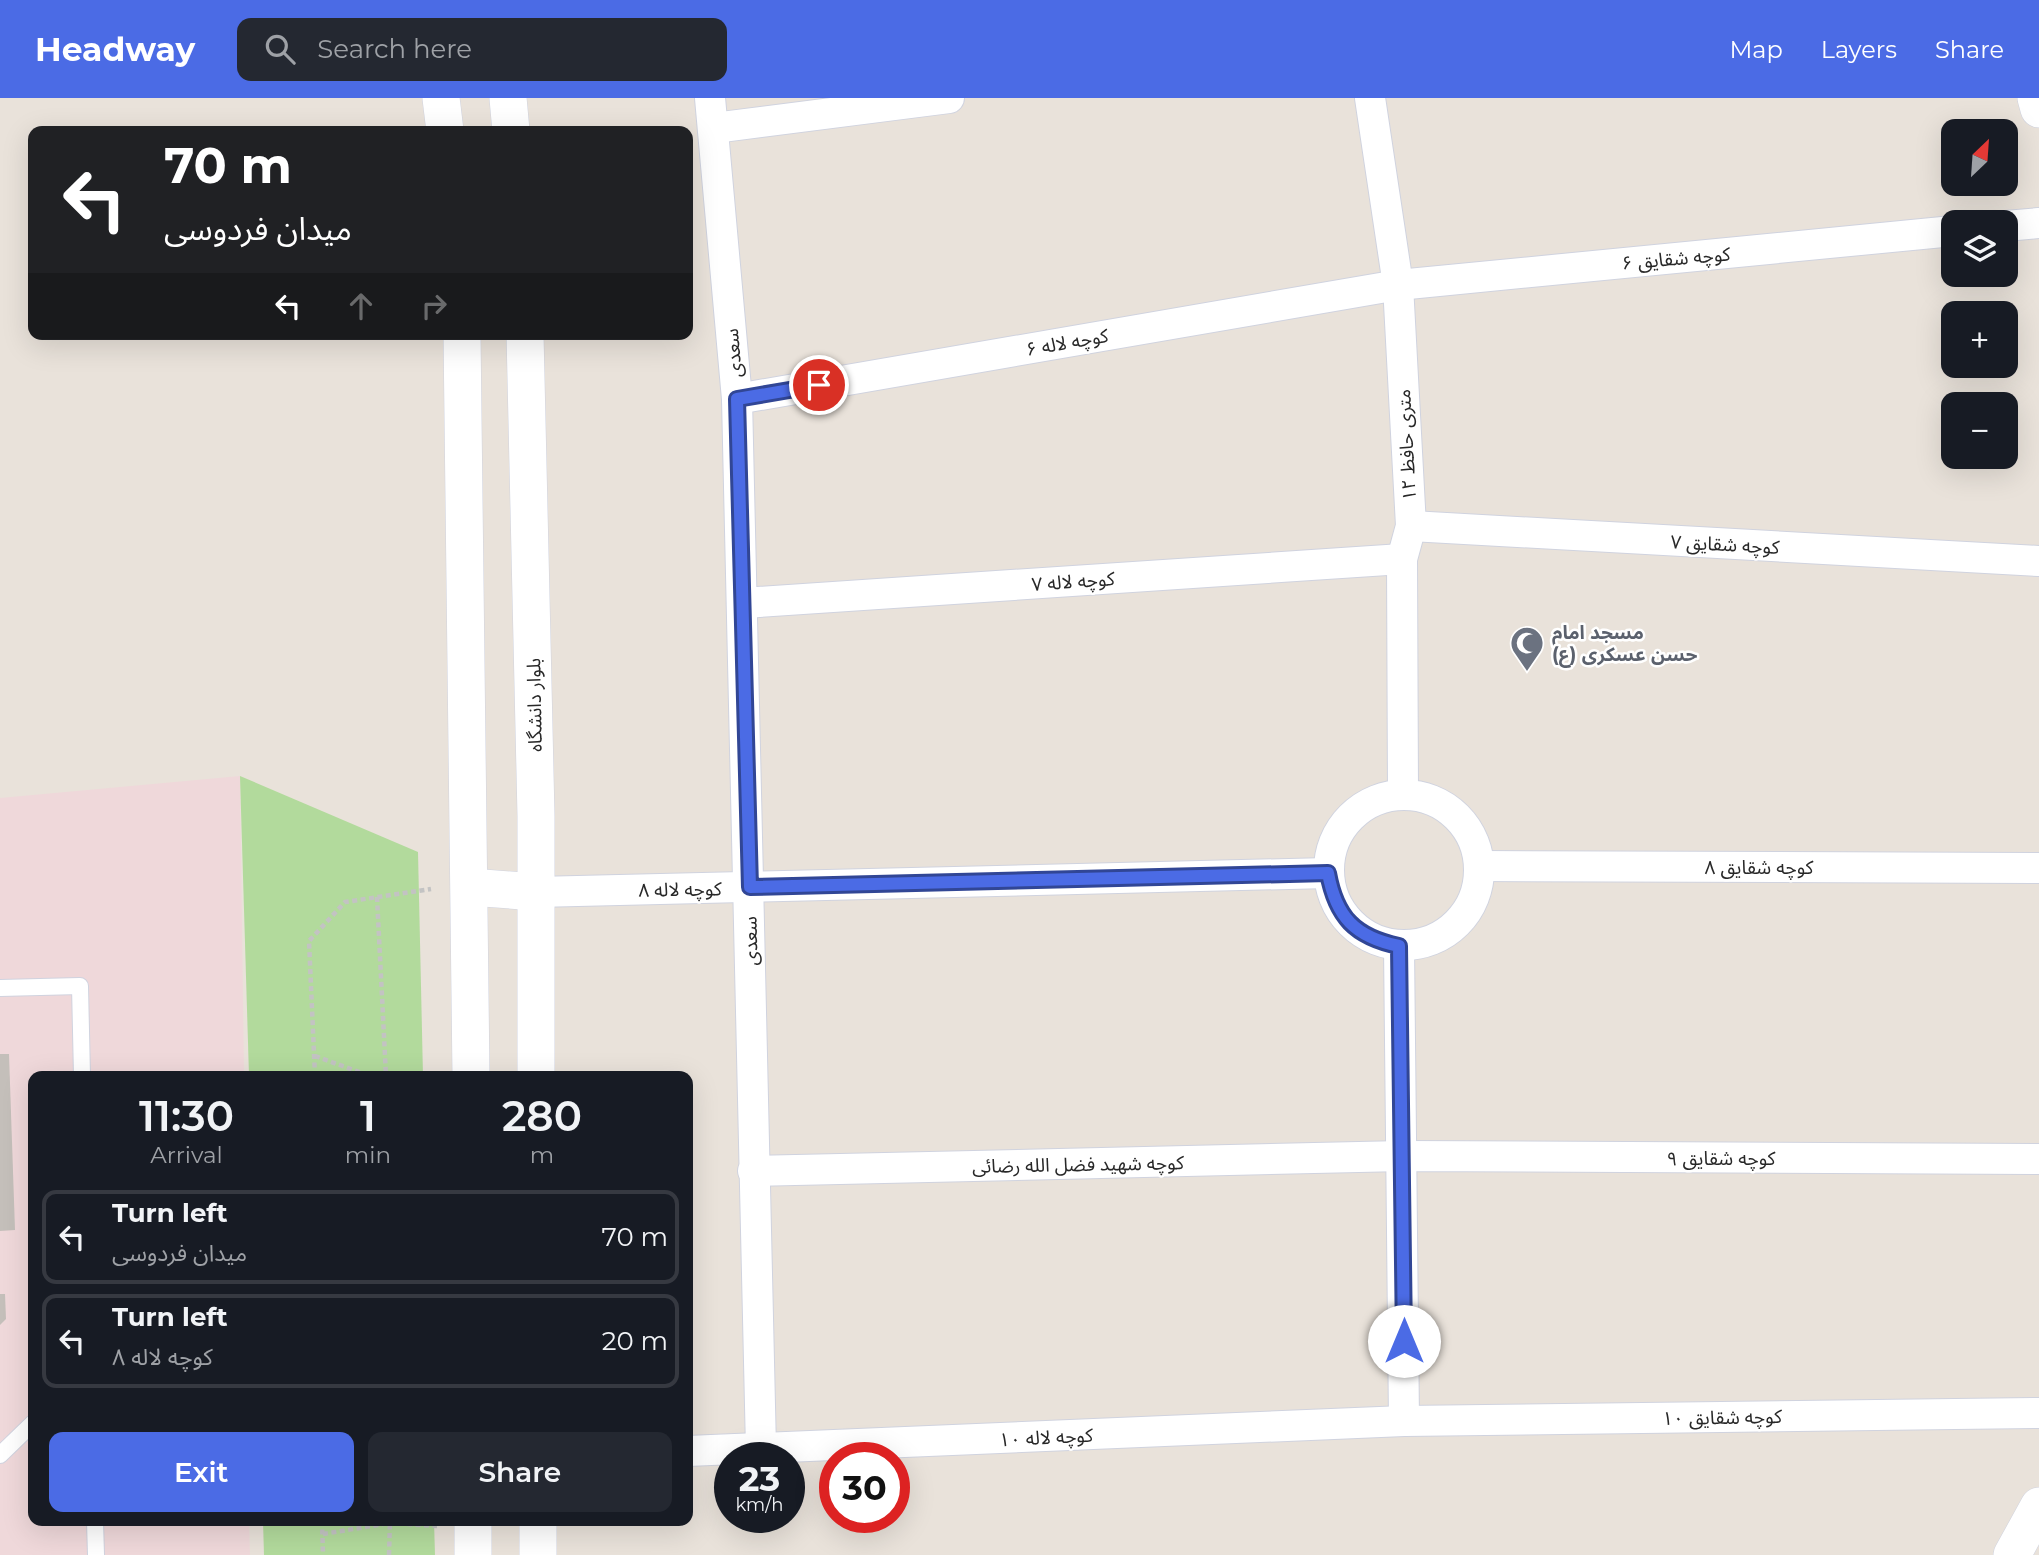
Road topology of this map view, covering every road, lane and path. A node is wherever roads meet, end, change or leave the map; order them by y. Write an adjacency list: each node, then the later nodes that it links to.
1 (441, 98): 8 (street)
2 (508, 98): 9 (street)
3 (710, 98): 10 (street, سعدی)
4 (949, 98): 10 (street)
5 (1370, 98): 14 (street, ۱۲ متری حافظ)
6 (2036, 98): 7 (street)
7 (2039, 109)
8 (444, 126)
9 (511, 126)
10 (713, 128): 17 (street, سعدی)
11 (2039, 223): 12 (street)
12 (2018, 225)
13 (1941, 232): 14 (street, کوچه شقایق ۶)
14 (1398, 285): 17 (street, کوچه لاله ۶); 18 (street, ۱۲ متری حافظ)
15 (461, 340): 26 (street)
16 (525, 340): 28 (street, بلوار دانشگاه)
17 (737, 399): 21 (street, سعدی)
18 (1410, 526): 19 (street, ۱۲ متری حافظ); 20 (street, کوچه شقایق ۷)
19 (1402, 559): 21 (street, کوچه لاله ۷); 22 (street, ۱۲ متری حافظ)
20 (2039, 561)
21 (743, 603): 27 (street, سعدی)
22 (1403, 794): 23 (street); 25 (street)
23 (1480, 866): 24 (street, کوچه شقایق ۸); 30 (street)
24 (2039, 867)
25 (1328, 873): 27 (street, کوچه لاله ۸); 30 (street)
26 (454, 887): 28 (street); 29 (path); 37 (street)
27 (750, 887): 28 (street, کوچه لاله ۸); 41 (street, سعدی)
28 (536, 892): 38 (street, بلوار دانشگاه)
29 (377, 897): 32 (path); 36 (path)
30 (1399, 946): 39 (street)
31 (0, 988): 33 (lane)
32 (315, 1056): 34 (path); 35 (path)
33 (82, 1071)
34 (315, 1071)
35 (356, 1071)
36 (386, 1071)
37 (471, 1071)
38 (536, 1071)
39 (1403, 1156): 40 (street, کوچه شقایق ۹); 41 (street, کوچه شهید فضل الله رضائی); 43 (street)
40 (2039, 1159)
41 (753, 1171): 45 (street, سعدی)
42 (2039, 1413): 43 (street, کوچه شقایق ۱۰)
43 (1404, 1420): 46 (street, کوچه لاله ۱۰)
44 (28, 1428): 49 (lane)
45 (761, 1442)
46 (805, 1447)
47 (714, 1450): 48 (street, کوچه لاله ۱۰)
48 (693, 1451)
49 (0, 1455)
50 (2039, 1506): 63 (street)
51 (94, 1526): 59 (lane)
52 (322, 1526): 57 (path)
53 (368, 1526): 57 (path)
54 (390, 1526): 61 (path)
55 (418, 1526): 58 (path)
56 (538, 1526): 62 (street)
57 (323, 1534): 60 (path)
58 (473, 1534)
59 (96, 1555)
60 (323, 1555)
61 (389, 1555)
62 (538, 1555)
63 (2012, 1555)

